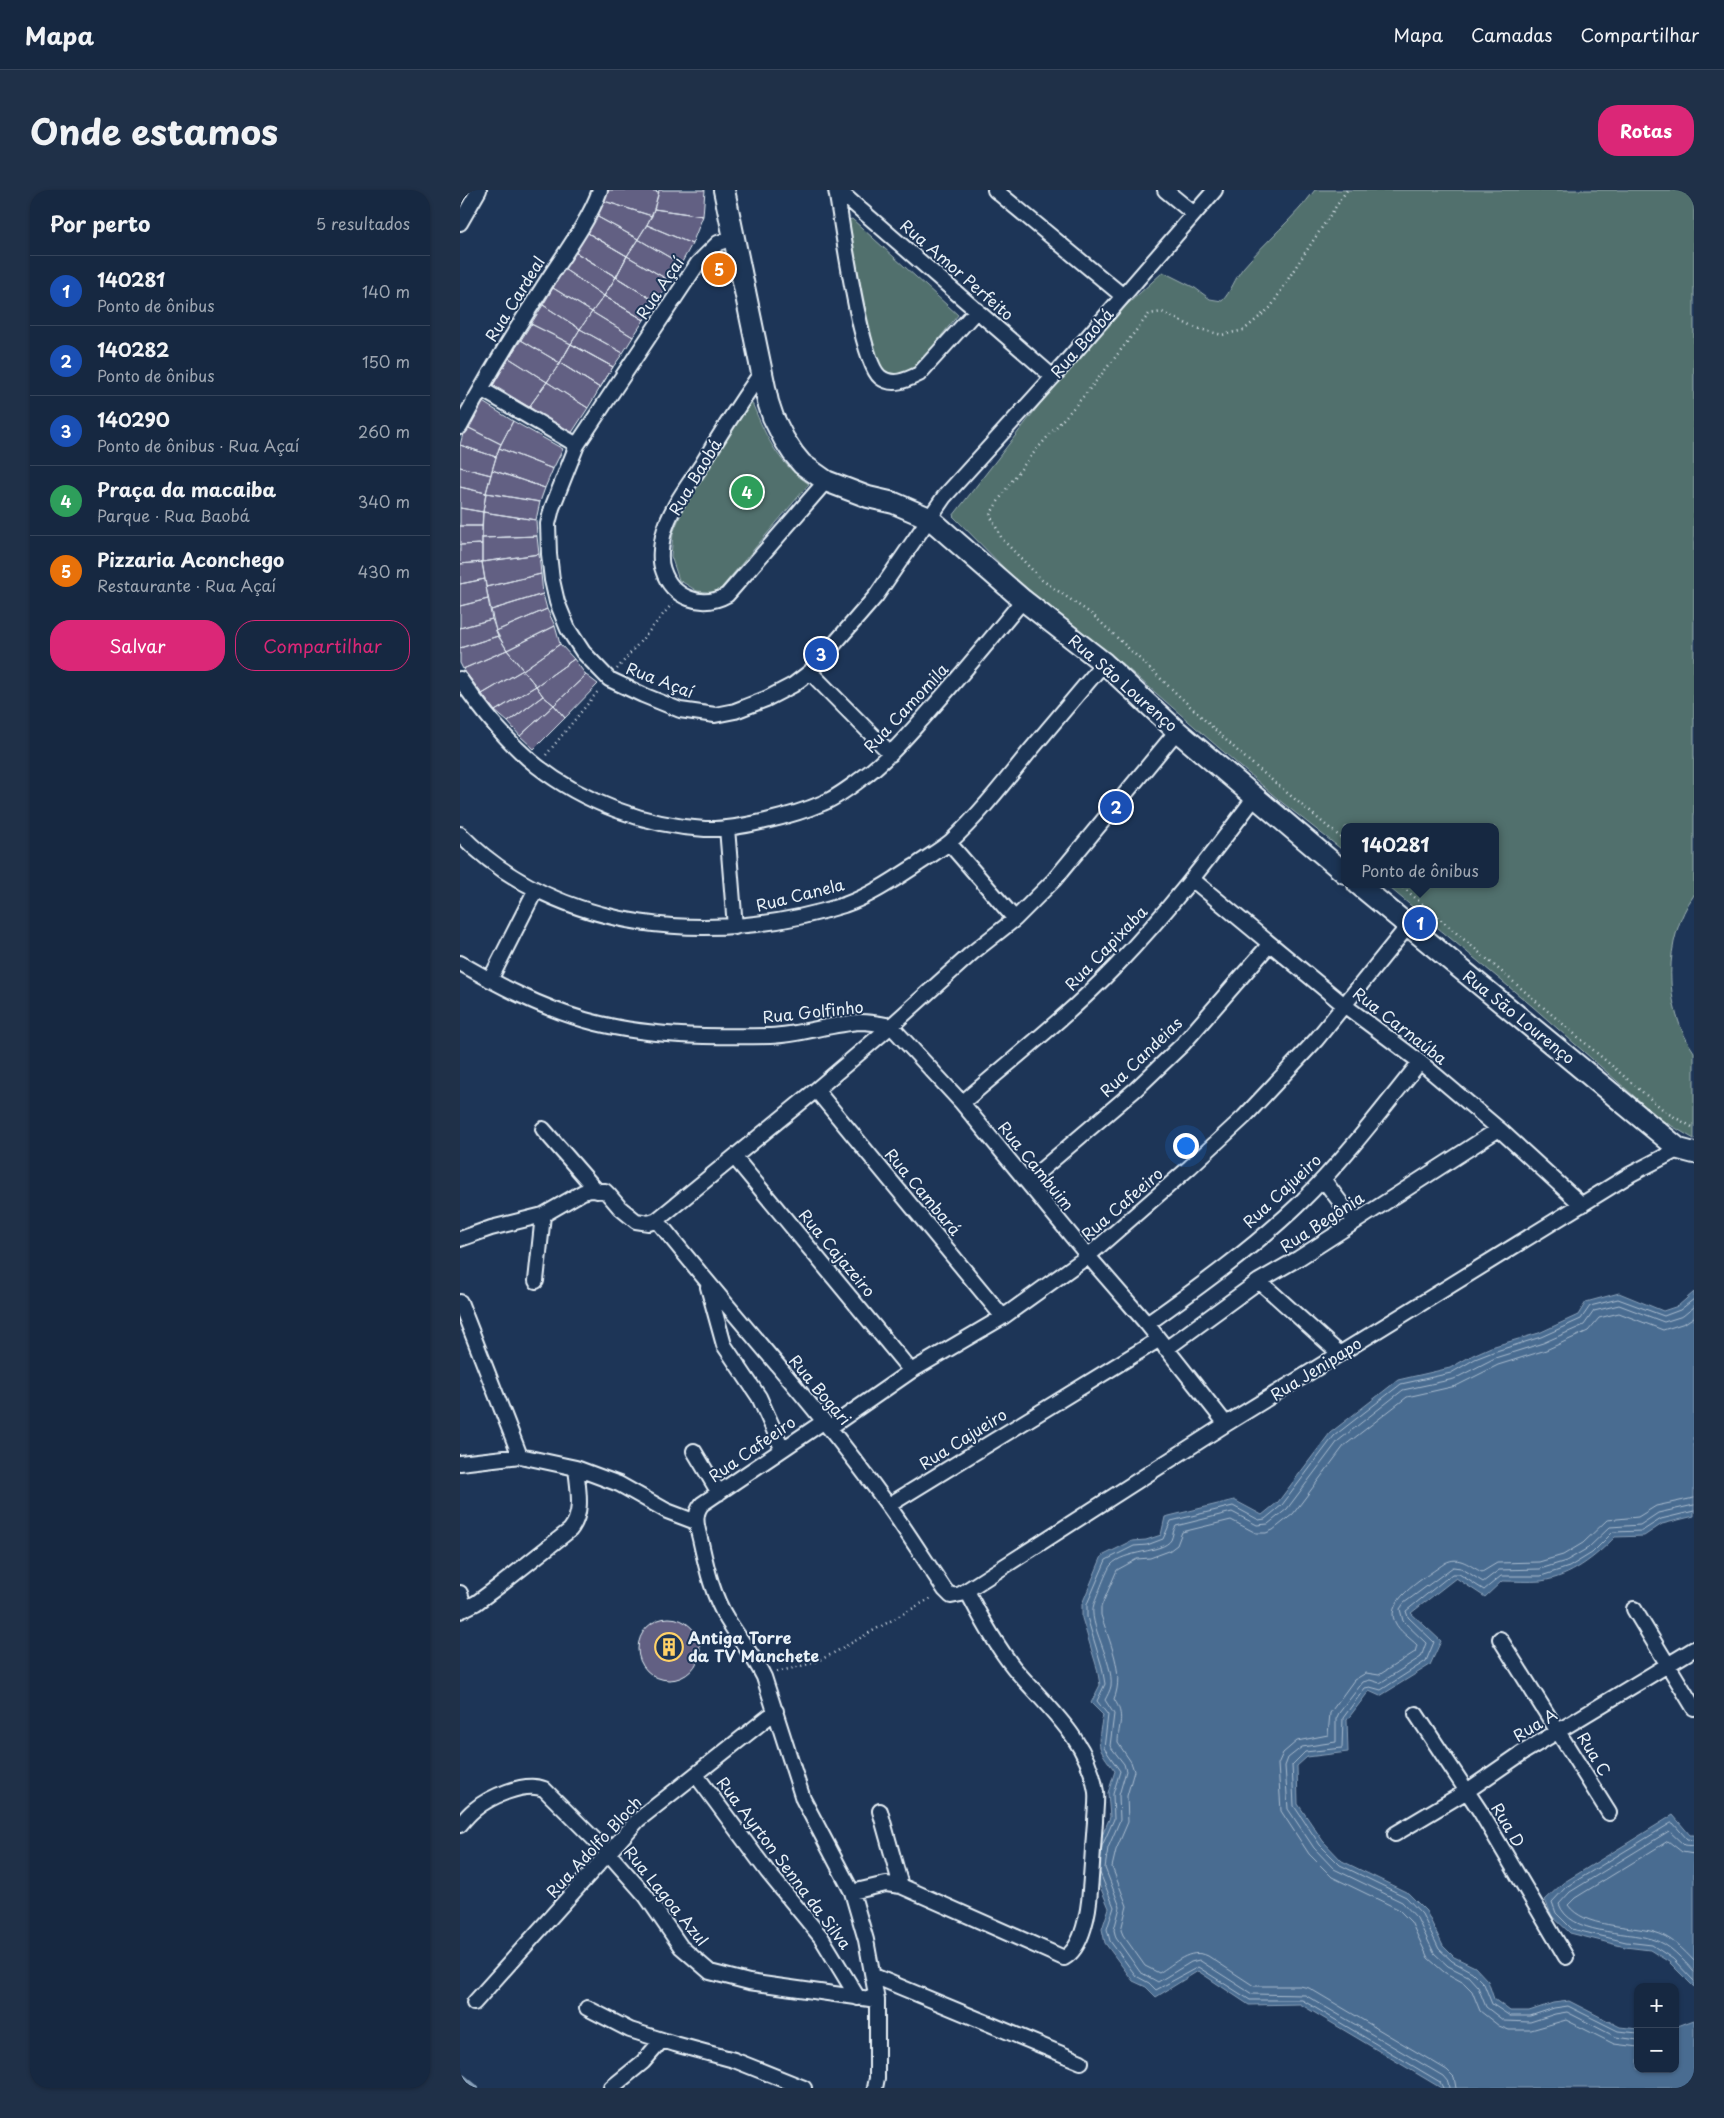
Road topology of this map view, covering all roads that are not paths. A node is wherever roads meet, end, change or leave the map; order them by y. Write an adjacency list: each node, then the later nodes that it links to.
1 (479, 190): 9 (street)
2 (600, 190): 15 (street, Rua Cardeal)
3 (724, 190): 10 (street)
4 (837, 190): 12 (street, Rua Amor Perfeito); 12 (street)
5 (995, 190): 11 (street)
6 (1165, 190): 8 (street)
7 (1215, 190): 8 (street, Rua Baobá)
8 (1194, 214): 11 (street, Rua Baobá)
9 (460, 223)
10 (733, 238): 13 (street); 17 (street, Rua Açaí)
11 (1123, 296): 14 (street, Rua Baobá)
12 (977, 310): 14 (street, Rua Amor Perfeito)
13 (761, 373): 18 (street); 18 (street, Rua Baobá)
14 (1053, 377): 19 (street, Rua Baobá)
15 (481, 389): 16 (street, Rua Cardeal); 17 (street)
16 (460, 427)
17 (577, 445): 22 (street, Rua Açaí)
18 (826, 482): 19 (street, Rua São Lourenço)
19 (929, 518): 20 (street, Rua São Lourenço); 22 (street, Rua Açaí)
20 (1023, 600): 21 (street, Rua São Lourenço); 25 (street, Rua Camomila)
21 (1104, 663): 24 (street, Rua São Lourenço); 29 (street, Rua Canela)
22 (810, 672): 25 (street)
23 (460, 679): 27 (street, Rua Camomila)
24 (1177, 731): 26 (street, Rua São Lourenço); 34 (street)
25 (891, 754): 27 (street, Rua Camomila)
26 (1255, 798): 30 (street, Rua São Lourenço); 31 (street, Rua Capixaba)
27 (727, 828): 36 (street)
28 (460, 834): 33 (street, Rua Canela)
29 (949, 843): 34 (street); 36 (street, Rua Canela)
30 (1341, 870)
31 (1193, 880): 37 (street, Rua Carnaúba); 44 (street, Rua Capixaba)
32 (1363, 888): 35 (street, Rua São Lourenço)
33 (535, 891): 36 (street, Rua Canela); 39 (street)
34 (1015, 919): 41 (street)
35 (1408, 926): 40 (street, Rua Cafeeiro); 47 (street, Rua São Lourenço)
36 (735, 927)
37 (1269, 945): 40 (street, Rua Carnaúba); 50 (street, Rua Candeias)
38 (460, 963): 39 (street, Rua Golfinho)
39 (490, 980): 41 (street, Rua Golfinho)
40 (1344, 1006): 42 (street, Rua Carnaúba); 57 (street, Rua Cafeeiro)
41 (891, 1026): 43 (street); 44 (street, Rua Cambuim)
42 (1420, 1062): 45 (street, Rua Carnaúba); 49 (street, Rua Cajueiro)
43 (816, 1090): 48 (street); 62 (street, Rua Cambará)
44 (962, 1103): 50 (street, Rua Cambuim)
45 (1499, 1129): 52 (street, Rua Carnaúba); 55 (street, Rua Begônia)
46 (543, 1130): 51 (street)
47 (1687, 1151): 52 (street, Rua Jenipapo)
48 (735, 1158): 54 (street); 66 (street, Rua Cajazeiro)
49 (1323, 1179): 55 (street); 63 (street, Rua Cajueiro)
50 (1027, 1182): 57 (street, Rua Cambuim)
51 (590, 1191): 53 (street); 54 (street)
52 (1582, 1205): 65 (street, Rua Jenipapo)
53 (543, 1215): 56 (street); 58 (street)
54 (657, 1220): 60 (street, Rua Bogari)
55 (1354, 1222): 59 (street, Rua Begônia)
56 (460, 1239)
57 (1088, 1256): 62 (street, Rua Cafeeiro); 63 (street, Rua Cambuim)
58 (536, 1281)
59 (1259, 1281): 64 (street, Rua Begônia); 65 (street)
60 (708, 1284): 68 (street, Rua Bogari); 69 (street)
61 (460, 1302): 71 (street)
62 (1003, 1317): 66 (street, Rua Cafeeiro)
63 (1147, 1324): 64 (street, Rua Cambuim)
64 (1162, 1344): 67 (street, Rua Cambuim); 75 (street, Rua Cajueiro)
65 (1340, 1354): 67 (street, Rua Jenipapo)
66 (911, 1372): 68 (street, Rua Cafeeiro)
67 (1226, 1424): 77 (street, Rua Jenipapo)
68 (826, 1425): 69 (street, Rua Cafeeiro); 75 (street, Rua Bogari)
69 (782, 1448): 74 (street, Rua Cafeeiro)
70 (694, 1451): 74 (street)
71 (520, 1456): 72 (street); 73 (street)
72 (460, 1463)
73 (576, 1468): 76 (street); 80 (street)
74 (720, 1493): 76 (street, Rua Cafeeiro)
75 (888, 1505): 77 (street, Rua Bogari)
76 (696, 1522): 85 (street)
77 (967, 1591): 95 (street)
78 (460, 1594): 80 (street)
79 (1634, 1609): 83 (street)
80 (462, 1610)
81 (1500, 1639): 87 (street, Rua C)
82 (1694, 1649): 83 (street, Rua A)
83 (1668, 1666): 84 (street); 87 (street, Rua A)
84 (1694, 1708)
85 (776, 1711): 88 (street, Rua Adolfo Bloch); 96 (street)
86 (1416, 1714): 89 (street, Rua D)
87 (1559, 1732): 89 (street, Rua A); 91 (street, Rua C)
88 (696, 1775): 94 (street, Rua Adolfo Bloch); 99 (street, Rua Ayrton Senna da Silva)
89 (1467, 1791): 93 (street, Rua A); 97 (street, Rua D)
90 (880, 1811): 95 (street)
91 (1609, 1813)
92 (460, 1825): 94 (street, Rua Lagoa Azul)
93 (1395, 1834)
94 (609, 1854): 99 (street, Rua Lagoa Azul); 101 (street, Rua Adolfo Bloch)
95 (901, 1886): 96 (street)
96 (852, 1892): 98 (street)
97 (1566, 1957)
98 (874, 1976): 100 (street); 104 (street)
99 (858, 1998): 100 (street, Rua Lagoa Azul)
100 (877, 2000): 107 (street)
101 (474, 2003)
102 (587, 2008): 103 (street)
103 (662, 2040): 105 (street); 106 (street)
104 (1081, 2062)
105 (611, 2088)
106 (804, 2088)
107 (874, 2088)

